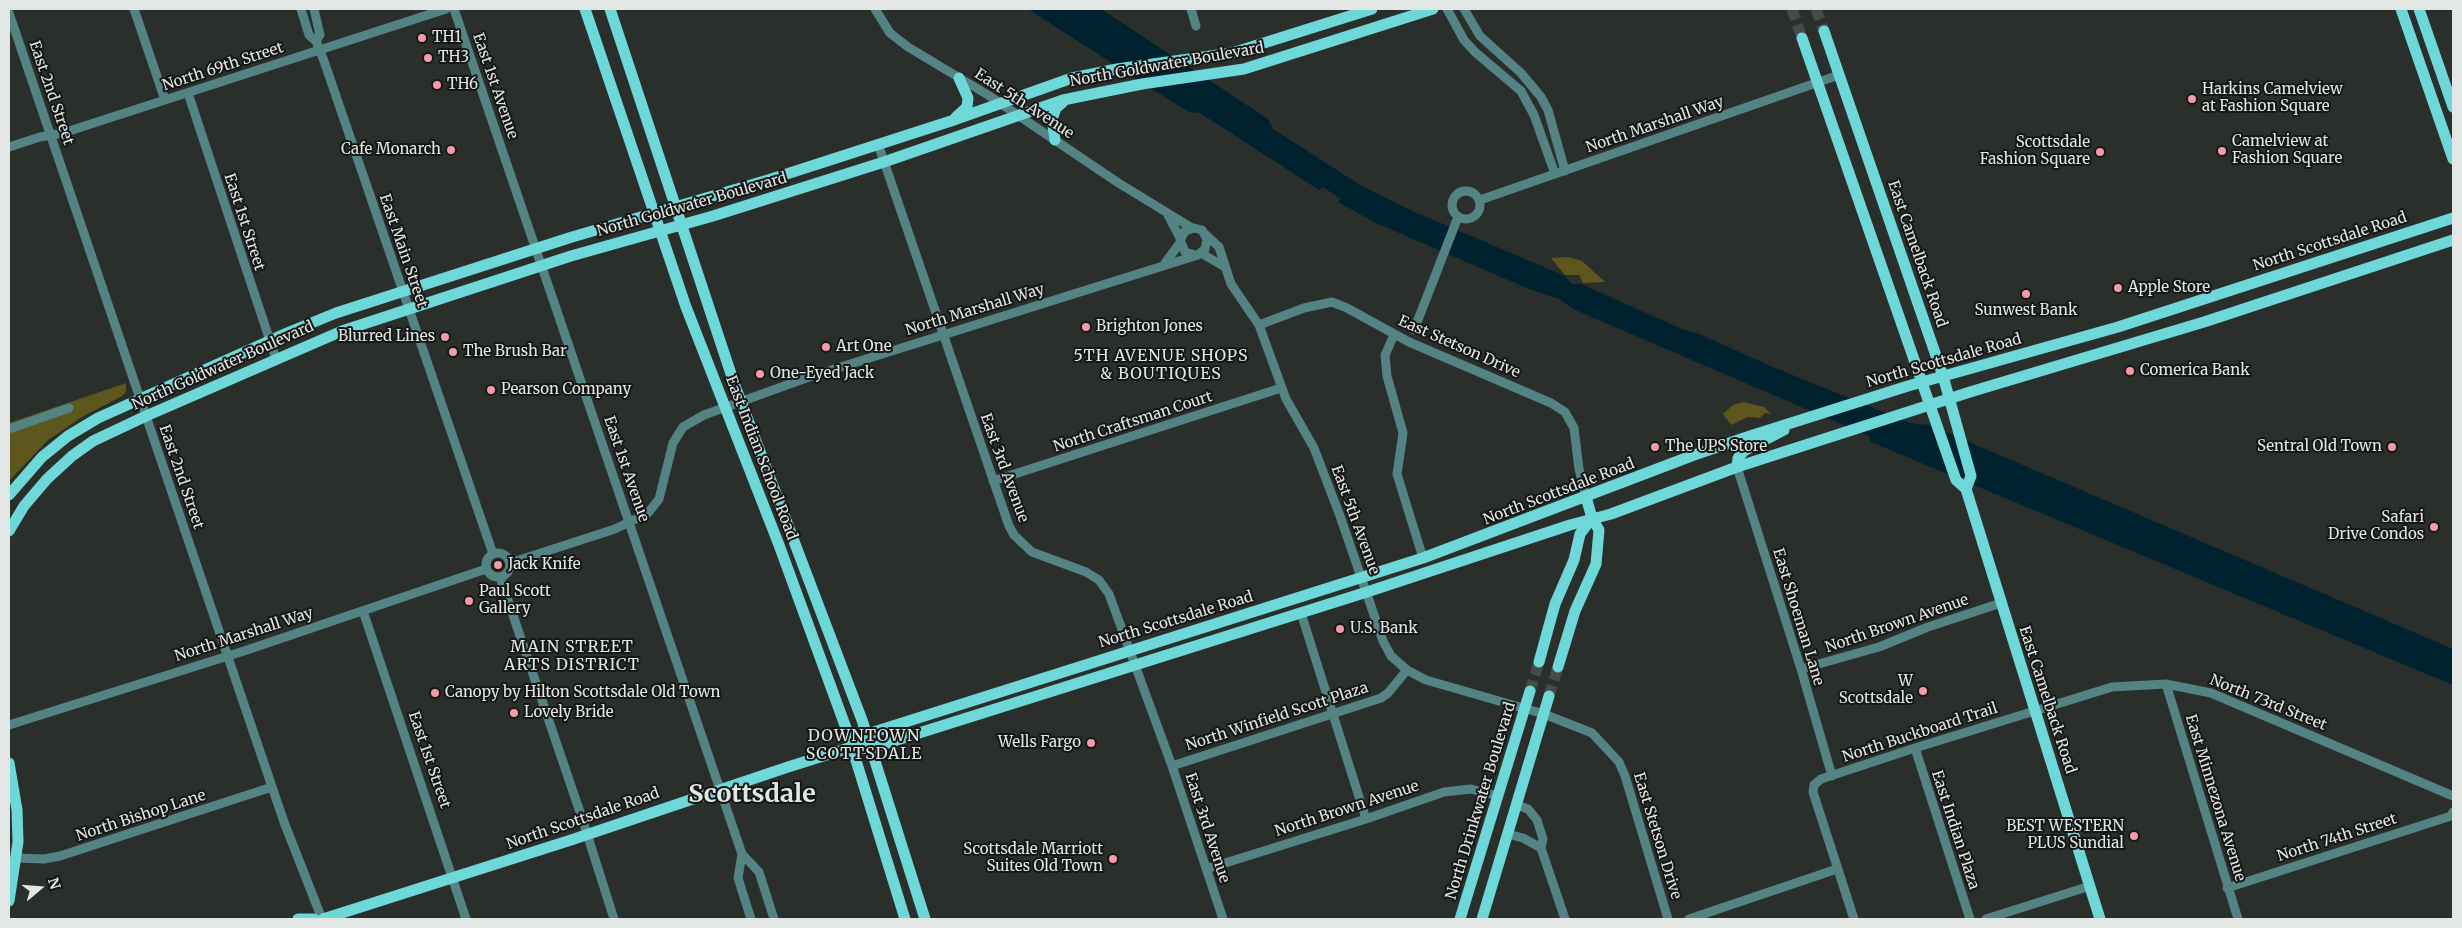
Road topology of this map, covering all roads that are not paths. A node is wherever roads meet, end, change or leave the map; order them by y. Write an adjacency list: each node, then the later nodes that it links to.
1 (134, 9): 26 (street)
2 (301, 9): 20 (street, East Main Street)
3 (314, 9): 20 (street, East Main Street)
4 (446, 9): 20 (street, North 69th Street)
5 (454, 9): 51 (street, East 1st Avenue)
6 (585, 9): 41 (main road, East Indian School Road)
7 (610, 9): 40 (main road, East Indian School Road)
8 (875, 9): 22 (street, East 5th Avenue)
9 (1191, 9): 17 (street)
10 (1372, 9): 27 (main road, North Goldwater Boulevard)
11 (1433, 9): 25 (main road, North Goldwater Boulevard)
12 (1447, 9): 38 (street)
13 (1464, 9): 37 (street)
14 (2401, 9): 35 (main road)
15 (2419, 9): 28 (main road)
16 (9, 13): 31 (street, East 2nd Street)
17 (1196, 26)
18 (1824, 31): 21 (main road, East Camelback Road)
19 (1802, 38): 23 (main road, East Camelback Road)
20 (318, 46): 24 (street, North 69th Street); 56 (street, East Main Street)
21 (1839, 75): 23 (street, North Marshall Way); 64 (main road, East Camelback Road)
22 (959, 78): 27 (street, East 5th Avenue); 30 (main road)
23 (1818, 83): 37 (street, North Marshall Way); 65 (main road, East Camelback Road)
24 (188, 93): 26 (street, North 69th Street); 62 (street, East 1st Street)
25 (1067, 99): 29 (main road, North Goldwater Boulevard); 32 (main road)
26 (165, 100): 31 (street, North 69th Street)
27 (1000, 104): 29 (street, East 5th Avenue); 30 (main road, North Goldwater Boulevard)
28 (2453, 107)
29 (1018, 116): 32 (street, East 5th Avenue); 36 (main road, North Goldwater Boulevard)
30 (951, 121): 33 (main road, North Goldwater Boulevard)
31 (51, 135): 34 (street, North 69th Street); 67 (street, East 2nd Street)
32 (1055, 140): 42 (street, East 5th Avenue)
33 (878, 144): 36 (street, East 3rd Avenue); 40 (main road, North Goldwater Boulevard)
34 (9, 147)
35 (2453, 159)
36 (884, 162): 45 (main road, North Goldwater Boulevard); 60 (street, East 3rd Avenue)
37 (1565, 171): 38 (street, North Marshall Way)
38 (1554, 174): 39 (street, North Marshall Way)
39 (1480, 200): 44 (street); 44 (street)
40 (677, 206): 41 (main road, North Goldwater Boulevard); 45 (main road, East Indian School Road)
41 (654, 212): 47 (main road, East Indian School Road); 51 (main road, North Goldwater Boulevard)
42 (1168, 214): 46 (street, East 5th Avenue); 49 (street)
43 (2453, 218): 64 (main road, North Scottsdale Road)
44 (1457, 221): 59 (street)
45 (682, 225): 47 (main road, North Goldwater Boulevard); 69 (main road, East Indian School Road)
46 (1192, 228): 48 (street); 49 (street)
47 (660, 231): 54 (main road, North Goldwater Boulevard); 71 (main road, East Indian School Road)
48 (1205, 234): 52 (street); 55 (street, East 5th Avenue)
49 (1180, 240): 52 (street); 53 (street)
50 (2453, 240): 68 (main road, North Scottsdale Road)
51 (536, 248): 54 (street, East 1st Avenue); 56 (main road, North Goldwater Boulevard)
52 (1198, 254): 53 (street, North Marshall Way); 55 (street)
53 (1166, 263): 60 (street, North Marshall Way)
54 (542, 266): 57 (main road, North Goldwater Boulevard); 83 (street, East 1st Avenue)
55 (1223, 266): 58 (street, East 5th Avenue)
56 (403, 292): 57 (street, East Main Street); 62 (main road, North Goldwater Boulevard)
57 (409, 310): 63 (main road, North Goldwater Boulevard); 85 (street, East Main Street)
58 (1259, 325): 61 (street, East Stetson Drive); 66 (street, East 5th Avenue)
59 (1414, 330)
60 (943, 335): 69 (street, North Marshall Way); 77 (street, East 3rd Avenue)
61 (1394, 335): 80 (street, East Stetson Drive); 86 (street)
62 (270, 341): 63 (street, East 1st Street); 67 (main road, North Goldwater Boulevard)
63 (276, 359): 73 (main road, North Goldwater Boulevard)
64 (1943, 376): 65 (main road, North Scottsdale Road); 68 (main road, East Camelback Road)
65 (1922, 382): 70 (main road, East Camelback Road); 74 (main road, North Scottsdale Road)
66 (1281, 388): 77 (street, North Craftsman Court); 90 (street, East 5th Avenue)
67 (140, 398): 73 (street, East 2nd Street); 79 (main road, North Goldwater Boulevard)
68 (1950, 399): 70 (main road, North Scottsdale Road); 78 (main road, East Camelback Road)
69 (741, 400): 71 (street, North Marshall Way); 91 (main road, East Indian School Road)
70 (1930, 405): 76 (main road, North Scottsdale Road); 78 (main road, East Camelback Road)
71 (725, 406): 83 (street, North Marshall Way); 93 (main road, East Indian School Road)
72 (69, 408): 75 (street)
73 (146, 416): 81 (main road, North Goldwater Boulevard); 98 (street, East 2nd Street)
74 (1796, 422): 76 (main road); 80 (main road, North Scottsdale Road)
75 (9, 429)
76 (1737, 467): 82 (main road, North Scottsdale Road); 102 (street, East Shoeman Lane)
77 (994, 481): 97 (street, East 3rd Avenue)
78 (1966, 489): 94 (main road, East Camelback Road)
79 (9, 495)
80 (1586, 497): 82 (main road); 86 (main road, North Scottsdale Road)
81 (12, 517): 84 (main road, North Goldwater Boulevard)
82 (1592, 518): 92 (main road, North Scottsdale Road); 99 (main road); 101 (main road)
83 (630, 523): 87 (street, North Marshall Way); 120 (street, East 1st Avenue)
84 (9, 531)
85 (493, 554): 87 (street); 88 (street)
86 (1423, 558): 90 (main road, North Scottsdale Road)
87 (510, 563): 89 (street)
88 (486, 569): 89 (street); 95 (street, North Marshall Way)
89 (500, 577): 126 (street)
90 (1362, 579): 92 (street, East 5th Avenue); 97 (main road, North Scottsdale Road)
91 (814, 592): 93 (main road); 112 (main road, East Indian School Road)
92 (1367, 592): 96 (main road, North Scottsdale Road); 103 (street, East 5th Avenue)
93 (798, 598): 113 (main road, East Indian School Road)
94 (2001, 603): 102 (street, North Brown Avenue); 108 (main road, East Camelback Road)
95 (364, 611): 98 (street, North Marshall Way); 133 (street, East 1st Street)
96 (1301, 613): 100 (main road, North Scottsdale Road); 109 (street)
97 (1130, 650): 100 (street, East 3rd Avenue); 112 (main road, North Scottsdale Road)
98 (228, 655): 111 (street, North Marshall Way); 119 (street, East 2nd Street)
99 (1539, 662)
100 (1136, 664): 115 (main road, North Scottsdale Road); 117 (street, East 3rd Avenue)
101 (1558, 667)
102 (1801, 669): 118 (street, East Shoeman Lane)
103 (1408, 670): 107 (street, East 5th Avenue); 109 (street, North Winfield Scott Plaza)
104 (2166, 684): 108 (street, North 73rd Street); 122 (street, North 73rd Street); 135 (street, East Minnezona Avenue)
105 (1530, 691): 107 (main road, North Drinkwater Boulevard)
106 (1549, 696): 110 (main road)
107 (1524, 708): 110 (street); 121 (main road, North Drinkwater Boulevard)
108 (2036, 711): 114 (street, North Buckboard Trail); 134 (main road, East Camelback Road)
109 (1333, 714): 117 (street, North Winfield Scott Plaza); 125 (street)
110 (1544, 714): 123 (main road); 150 (street, East Stetson Drive)
111 (9, 725)
112 (866, 735): 113 (main road, North Scottsdale Road); 115 (main road, East Indian School Road)
113 (852, 747): 115 (main road, North Scottsdale Road); 120 (main road, North Scottsdale Road); 144 (main road, East Indian School Road)
114 (1916, 748): 118 (street, North Buckboard Trail); 153 (street, East Indian Plaza)
115 (870, 749): 145 (main road, East Indian School Road)
116 (9, 763): 130 (main road)
117 (1172, 766): 131 (street, East 3rd Avenue)
118 (1832, 776): 132 (street, North Buckboard Trail)
119 (272, 787): 130 (street, North Bishop Lane); 139 (street, East 2nd Street)
120 (720, 789): 126 (main road, North Scottsdale Road); 129 (street, East 1st Avenue)
121 (1498, 796): 125 (street, North Brown Avenue); 147 (main road, North Drinkwater Boulevard)
122 (2453, 796)
123 (1517, 805): 127 (main road); 128 (street)
124 (2453, 812): 135 (street, North 74th Street)
125 (1366, 819): 131 (street, North Brown Avenue)
126 (587, 834): 133 (main road, North Scottsdale Road); 141 (street)
127 (1508, 834): 128 (street); 148 (main road)
128 (1541, 848): 149 (street)
129 (742, 854): 142 (street, East 1st Avenue); 143 (street, East 1st Avenue)
130 (17, 858): 136 (main road)
131 (1206, 869): 146 (street, East 3rd Avenue)
132 (1837, 869): 151 (street); 152 (street)
133 (453, 878): 139 (main road, North Scottsdale Road); 140 (street, East 1st Street)
134 (2090, 886): 154 (street); 155 (main road, East Camelback Road)
135 (2228, 888): 156 (street, East Minnezona Avenue)
136 (9, 900)
137 (298, 919): 138 (main road)
138 (314, 919)
139 (322, 919)
140 (466, 919)
141 (614, 919)
142 (751, 919)
143 (774, 919)
144 (905, 919)
145 (925, 919)
146 (1223, 919)
147 (1460, 919)
148 (1482, 919)
149 (1565, 919)
150 (1668, 919)
151 (1689, 919)
152 (1854, 919)
153 (1970, 919)
154 (1986, 919)
155 (2100, 919)
156 (2238, 919)

